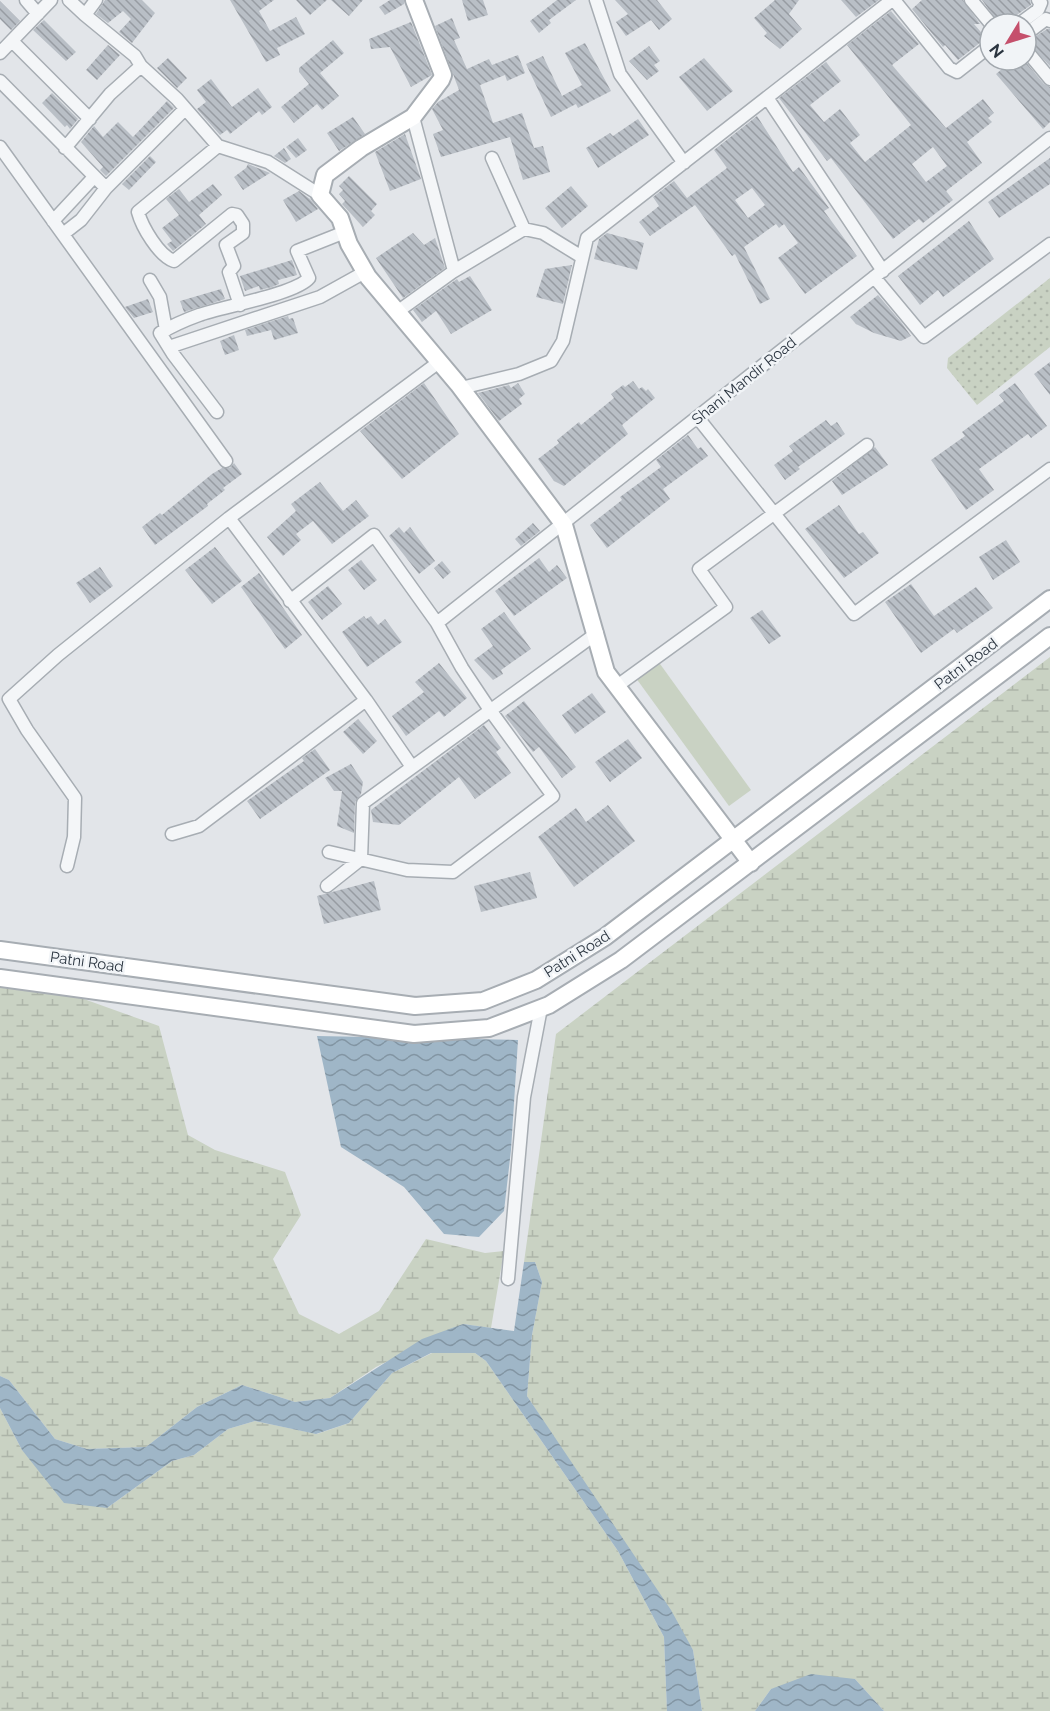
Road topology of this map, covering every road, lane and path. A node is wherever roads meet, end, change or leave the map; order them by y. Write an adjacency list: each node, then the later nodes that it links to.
1 (26, 0): 12 (street)
2 (51, 0): 12 (street)
3 (69, 0): 13 (street)
4 (96, 0): 13 (street)
5 (414, 0): 23 (main road)
6 (596, 0): 30 (street)
7 (893, 0): 16 (street); 21 (street)
8 (971, 0): 10 (street)
9 (1038, 0): 11 (street)
10 (981, 12)
11 (1035, 12)
12 (38, 14): 14 (street)
13 (86, 15): 18 (street)
14 (12, 41): 15 (street); 24 (street)
15 (0, 53)
16 (978, 55)
17 (1038, 64): 19 (street)
18 (141, 66): 22 (street); 24 (street)
19 (1050, 79)
20 (2, 88): 28 (street)
21 (768, 99): 30 (street); 42 (street)
22 (185, 109): 26 (street); 32 (street)
23 (413, 117): 33 (main road); 40 (street)
24 (90, 119): 28 (street)
25 (1050, 138): 42 (street, Shani Mandir Road)
26 (218, 146): 33 (street); 44 (street)
27 (0, 147): 34 (street)
28 (65, 148): 31 (street)
29 (492, 158): 35 (street)
30 (684, 164): 39 (street)
31 (94, 177): 32 (street); 34 (street)
32 (106, 188): 37 (street)
33 (320, 195): 36 (main road)
34 (53, 220): 37 (street)
35 (524, 229): 39 (street); 40 (street)
36 (345, 232): 41 (main road); 44 (street)
37 (63, 234): 53 (street)
38 (1050, 244): 42 (street)
39 (582, 257): 49 (street)
40 (454, 271): 45 (street)
41 (365, 272): 45 (main road); 47 (street)
42 (879, 274): 51 (street, Shani Mandir Road)
43 (150, 280): 46 (street)
44 (240, 305): 46 (street)
45 (397, 312): 48 (main road)
46 (166, 330): 47 (street)
47 (169, 347): 50 (street)
48 (438, 362): 49 (main road); 56 (street)
49 (461, 388): 57 (main road)
50 (217, 412)
51 (698, 418): 55 (street); 57 (street, Shani Mandir Road)
52 (867, 446): 55 (street)
53 (226, 461)
54 (1050, 469): 55 (street)
55 (774, 513): 63 (street)
56 (228, 518): 59 (street); 72 (street)
57 (564, 525): 60 (street, Shani Mandir Road); 61 (main road)
58 (1050, 599): 68 (main road, Patni Road)
59 (290, 601): 60 (street); 64 (street)
60 (437, 623): 65 (street)
61 (597, 633): 63 (main road); 65 (street)
62 (1050, 636): 71 (main road, Patni Road)
63 (616, 686): 68 (main road)
64 (366, 700): 66 (street); 67 (street)
65 (490, 710): 66 (street); 70 (street)
66 (412, 767): 70 (street)
67 (172, 834)
68 (735, 841): 71 (main road); 74 (main road, Patni Road)
69 (329, 852): 70 (street)
70 (361, 859): 73 (street)
71 (751, 863): 76 (main road, Patni Road)
72 (67, 866)
73 (327, 886)
74 (0, 950)
75 (0, 978): 76 (main road, Patni Road)
76 (541, 1008): 77 (street)
77 (508, 1279)

